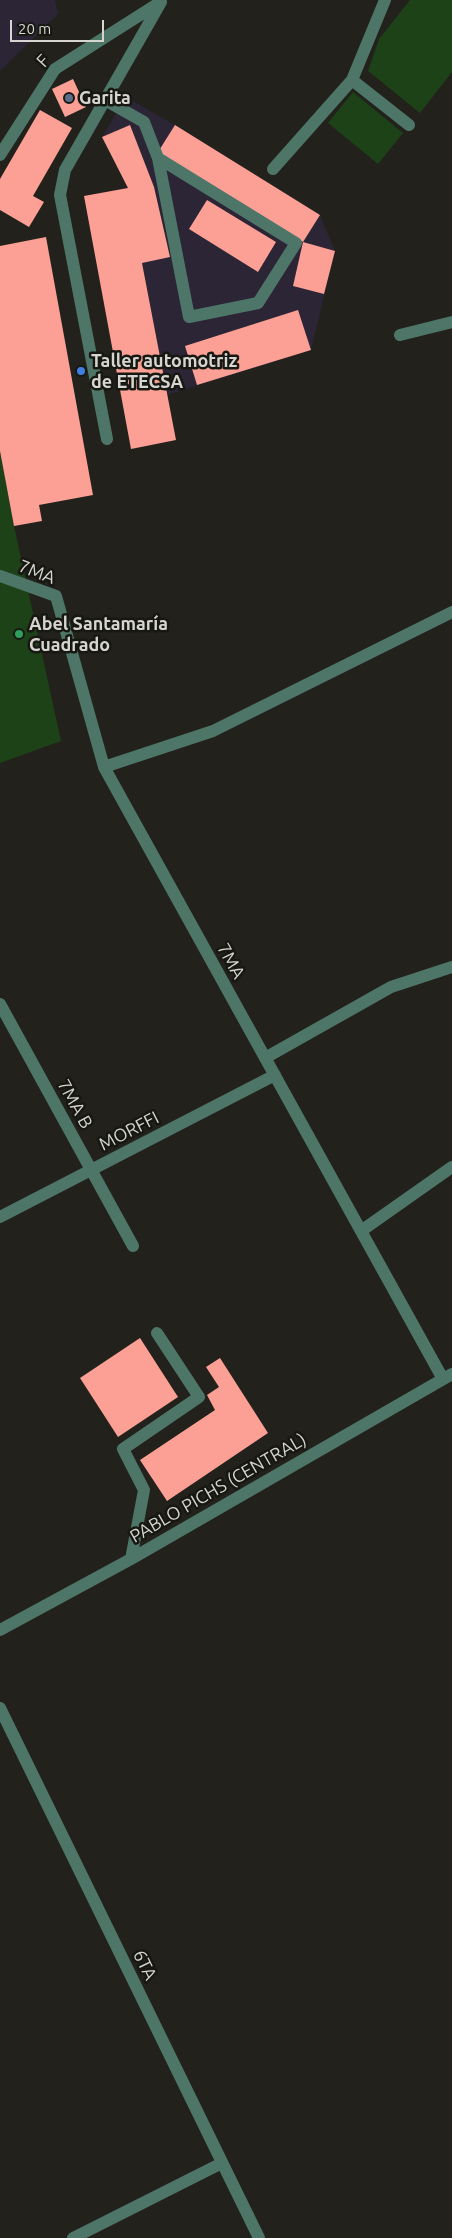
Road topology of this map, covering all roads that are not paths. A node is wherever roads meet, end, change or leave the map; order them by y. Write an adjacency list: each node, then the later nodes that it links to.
1 (386, 0): 3 (street)
2 (162, 1): 4 (street); 6 (street, F)
3 (352, 80): 5 (street); 8 (street)
4 (105, 100): 7 (street); 11 (street)
5 (409, 126)
6 (0, 155)
7 (158, 158): 7 (street)
8 (273, 169)
9 (452, 322): 10 (street)
10 (400, 335)
11 (107, 439)
12 (0, 576): 14 (street, 7MA)
13 (452, 612): 14 (street)
14 (104, 768): 17 (street, 7MA)
15 (452, 967): 17 (street)
16 (0, 1004): 20 (street, 7MA B)
17 (265, 1058): 18 (street, 7MA)
18 (274, 1075): 20 (street, MORFFI); 22 (street, 7MA)
19 (452, 1167): 22 (street)
20 (91, 1170): 21 (street, MORFFI); 23 (street, 7MA B)
21 (0, 1218)
22 (361, 1231): 25 (street, 7MA)
23 (133, 1246)
24 (157, 1333): 26 (street)
25 (448, 1376): 26 (street, PABLO PICHS (CENTRAL))
26 (131, 1559): 27 (street, PABLO PICHS (CENTRAL))
27 (0, 1630)
28 (0, 1708): 29 (street, 6TA)
29 (222, 2163): 30 (street); 31 (street, 6TA)
30 (73, 2238)
31 (259, 2238)

